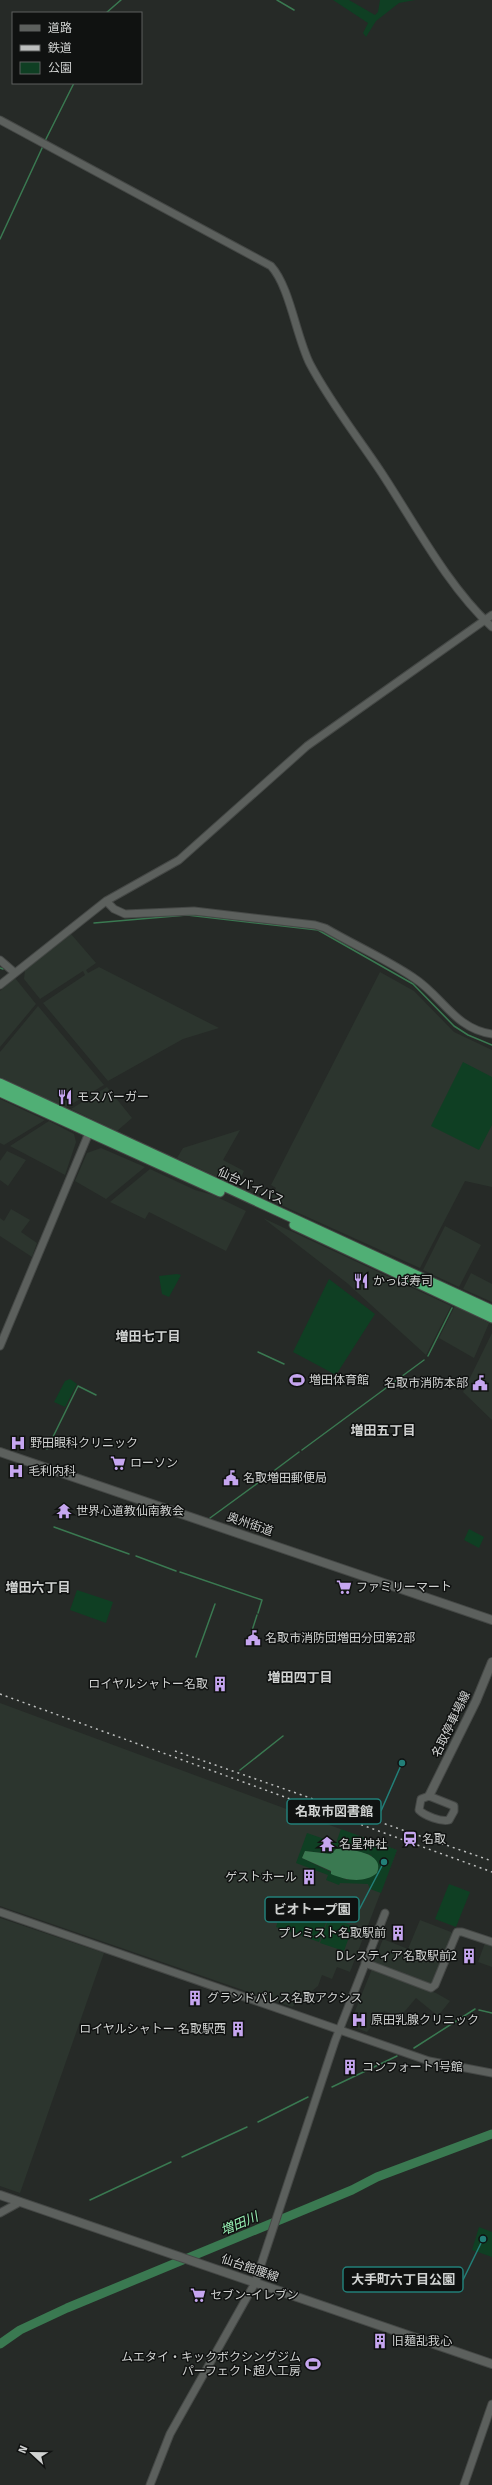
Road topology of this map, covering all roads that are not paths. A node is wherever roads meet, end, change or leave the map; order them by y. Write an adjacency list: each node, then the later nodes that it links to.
1 (0, 120): 3 (street)
2 (492, 615): 3 (street)
3 (484, 620): 4 (street); 5 (street)
4 (492, 627)
5 (106, 901): 7 (street); 9 (street)
6 (0, 960): 7 (street)
7 (15, 973): 8 (street)
8 (0, 985)
9 (492, 1034)
10 (0, 1083): 12 (highway, 仙台バイパス)
11 (0, 1092): 12 (highway, 仙台バイパス)
12 (90, 1130): 13 (highway, 仙台バイパス); 14 (highway, 仙台バイパス); 15 (street)
13 (492, 1310)
14 (492, 1318)
15 (0, 1346)
16 (0, 1452): 17 (main road, 奥州街道)
17 (492, 1620)
18 (492, 1662): 19 (main road, 名取停車場線)
19 (429, 1796): 19 (street)
20 (0, 1912): 24 (street)
21 (385, 1913): 23 (street)
22 (492, 1942): 23 (street)
23 (365, 1963): 24 (street)
24 (339, 2029): 25 (street); 29 (street)
25 (492, 2073)
26 (0, 2195): 27 (main road, 仙台館腰線)
27 (20, 2202): 28 (street); 29 (main road, 仙台館腰線)
28 (0, 2213)
29 (255, 2283): 30 (main road, 仙台館腰線); 32 (street)
30 (492, 2364)
31 (492, 2404): 33 (street)
32 (150, 2485)
33 (464, 2485)

